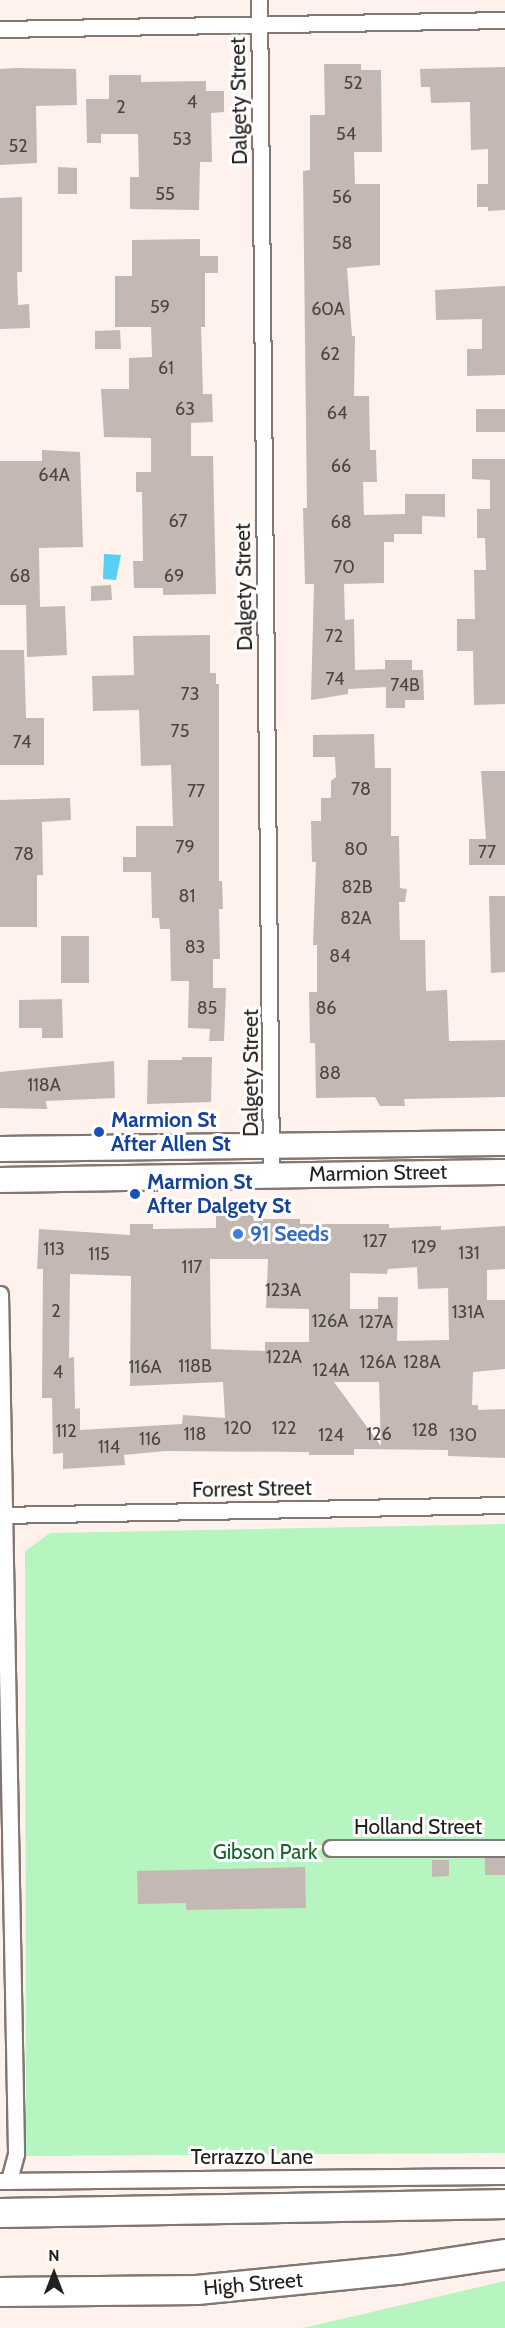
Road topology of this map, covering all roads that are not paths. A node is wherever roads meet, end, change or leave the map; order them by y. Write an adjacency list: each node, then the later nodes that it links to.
1 (259, 0): 3 (street, Dalgety Street)
2 (505, 20): 3 (street)
3 (259, 24): 4 (street); 6 (street, Dalgety Street)
4 (0, 29)
5 (505, 1143): 6 (main road, Marmion Street)
6 (272, 1147): 7 (main road, Marmion Street); 9 (street, Dalgety Street)
7 (0, 1149)
8 (505, 1172): 9 (main road, Marmion Street)
9 (271, 1174): 10 (main road, Marmion Street)
10 (0, 1180)
11 (0, 1294): 13 (street)
12 (505, 1505): 13 (street, Forrest Street)
13 (3, 1515): 16 (street)
14 (331, 1848): 15 (street, Holland Street)
15 (505, 1848)
16 (6, 1860): 17 (street)
17 (16, 2154): 19 (street); 20 (street)
18 (505, 2176): 19 (street, Terrazzo Lane)
19 (37, 2180): 20 (street, Terrazzo Lane)
20 (4, 2181)
21 (505, 2204): 22 (highway)
22 (0, 2213)
23 (505, 2254): 24 (highway, High Street)
24 (0, 2292)

